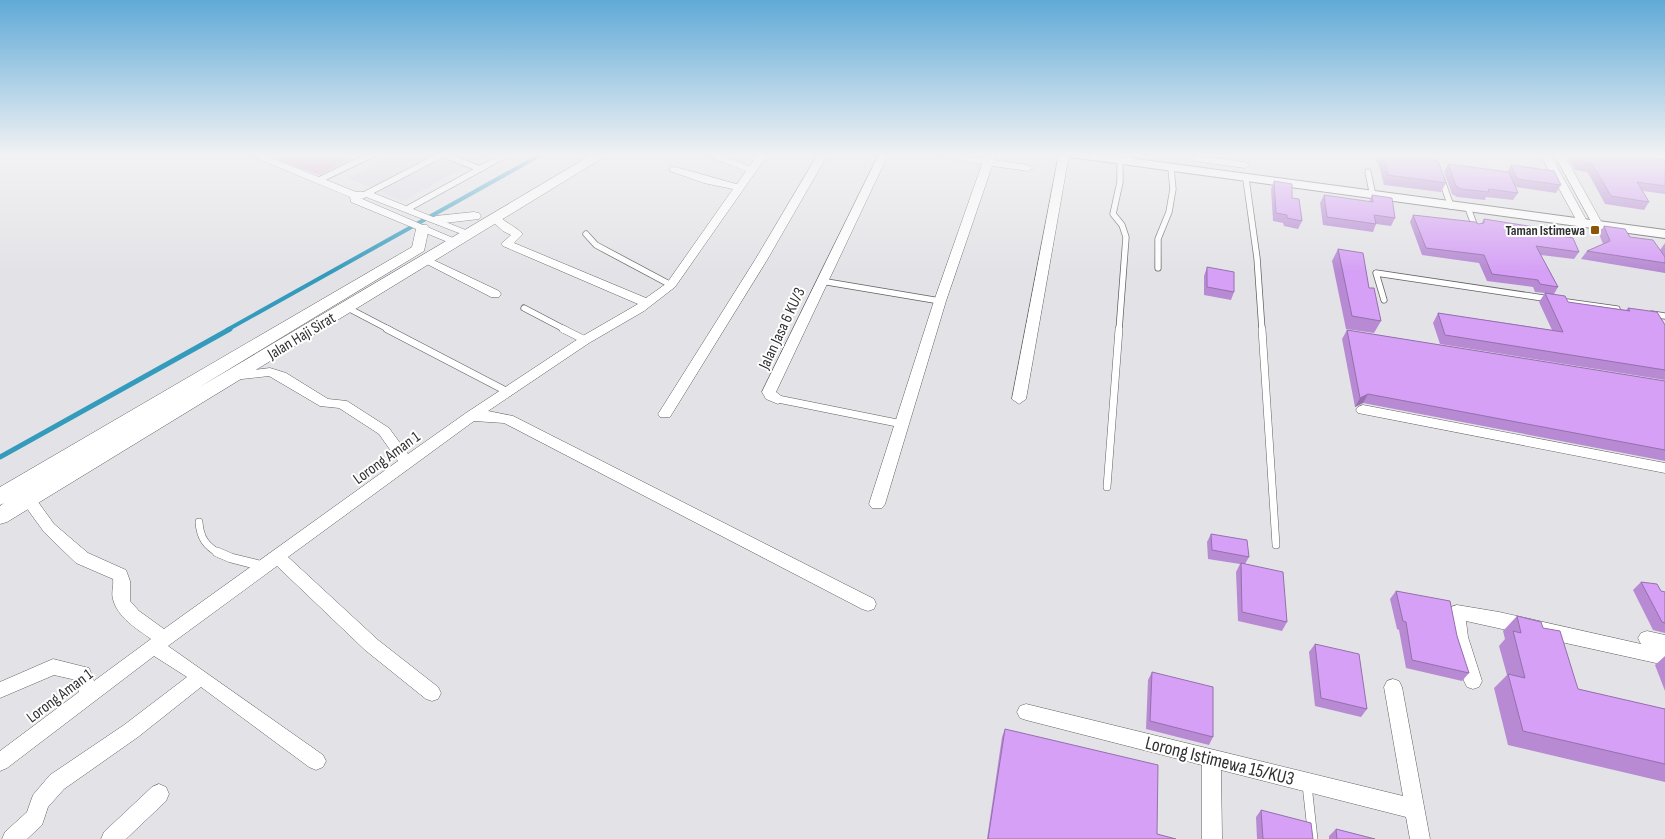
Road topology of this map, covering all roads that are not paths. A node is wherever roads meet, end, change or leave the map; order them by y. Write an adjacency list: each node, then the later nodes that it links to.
1 (347, 193): 19 (street)
2 (441, 193): 22 (lane)
3 (513, 193): 23 (main road, Jalan Haji Sirat)
4 (536, 193): 24 (main road, Jalan Haji Sirat)
5 (737, 193): 35 (street, Lorong Aman 1)
6 (800, 193): 51 (street)
7 (864, 193): 34 (street, Jalan Jasa 6 KU/3)
8 (978, 193): 38 (street)
9 (1057, 193): 49 (street)
10 (1118, 193): 56 (lane)
11 (1172, 193): 33 (lane)
12 (1248, 193): 62 (lane)
13 (1353, 193): 18 (street)
14 (1446, 193): 20 (lane)
15 (1567, 193): 25 (street)
16 (1580, 193): 27 (street)
17 (367, 194): 19 (street); 22 (street)
18 (1374, 196): 20 (street)
19 (355, 197): 22 (street)
20 (1451, 206): 21 (street)
21 (1468, 208): 25 (street); 28 (lane)
22 (408, 214): 26 (street)
23 (474, 216): 26 (main road); 29 (main road, Jalan Haji Sirat)
24 (494, 218): 29 (main road, Jalan Haji Sirat); 39 (street)
25 (1583, 223): 27 (street)
26 (428, 224): 29 (street); 29 (street); 32 (main road)
27 (1598, 225): 31 (street)
28 (1475, 228)
29 (454, 234): 32 (main road, Jalan Haji Sirat)
30 (586, 234): 35 (lane)
31 (1665, 234)
32 (422, 254): 36 (street); 40 (main road, Jalan Haji Sirat); 57 (main road, Jalan Haji Sirat)
33 (1158, 268)
34 (821, 281): 38 (lane); 48 (street, Jalan Jasa 6 KU/3)
35 (671, 285): 39 (street, Lorong Aman 1)
36 (495, 294)
37 (1384, 300): 42 (lane)
38 (940, 301): 53 (street)
39 (647, 303): 45 (street, Lorong Aman 1)
40 (346, 307): 46 (main road, Jalan Haji Sirat); 47 (lane)
41 (524, 308): 45 (lane)
42 (1626, 310)
43 (1646, 313): 44 (lane)
44 (1665, 316)
45 (585, 340): 47 (street, Lorong Aman 1)
46 (233, 376): 54 (street); 58 (main road, Jalan Haji Sirat)
47 (508, 392): 52 (street, Lorong Aman 1)
48 (778, 399): 53 (lane, Jalan Jasa 6 KU/3)
49 (1019, 399)
50 (1363, 410): 55 (street)
51 (665, 414)
52 (471, 416): 54 (street, Lorong Aman 1); 65 (street)
53 (902, 424): 59 (street)
54 (407, 463): 63 (street, Lorong Aman 1)
55 (1665, 468)
56 (1107, 487)
57 (0, 497)
58 (28, 499): 60 (main road, Jalan Haji Sirat); 66 (street)
59 (877, 504)
60 (0, 516)
61 (200, 522): 64 (lane)
62 (1276, 545)
63 (278, 557): 64 (street, Lorong Aman 1); 72 (street)
64 (264, 567): 66 (street, Lorong Aman 1)
65 (868, 604)
66 (159, 642): 68 (street); 73 (street, Lorong Aman 1)
67 (1662, 651): 69 (street)
68 (201, 677): 76 (street); 81 (street)
69 (1473, 681)
70 (1394, 687): 80 (street)
71 (0, 690): 73 (street)
72 (432, 693)
73 (89, 694): 77 (street, Lorong Aman 1)
74 (1026, 712): 75 (street, Lorong Istimewa 15/KU3)
75 (1211, 757): 78 (street, Lorong Istimewa 15/KU3); 83 (street)
76 (316, 761)
77 (0, 762)
78 (1306, 781): 80 (street, Lorong Istimewa 15/KU3); 84 (lane)
79 (159, 794): 82 (street)
80 (1415, 809): 85 (street)
81 (12, 839)
82 (111, 839)
83 (1212, 839)
84 (1313, 839)
85 (1420, 839)

